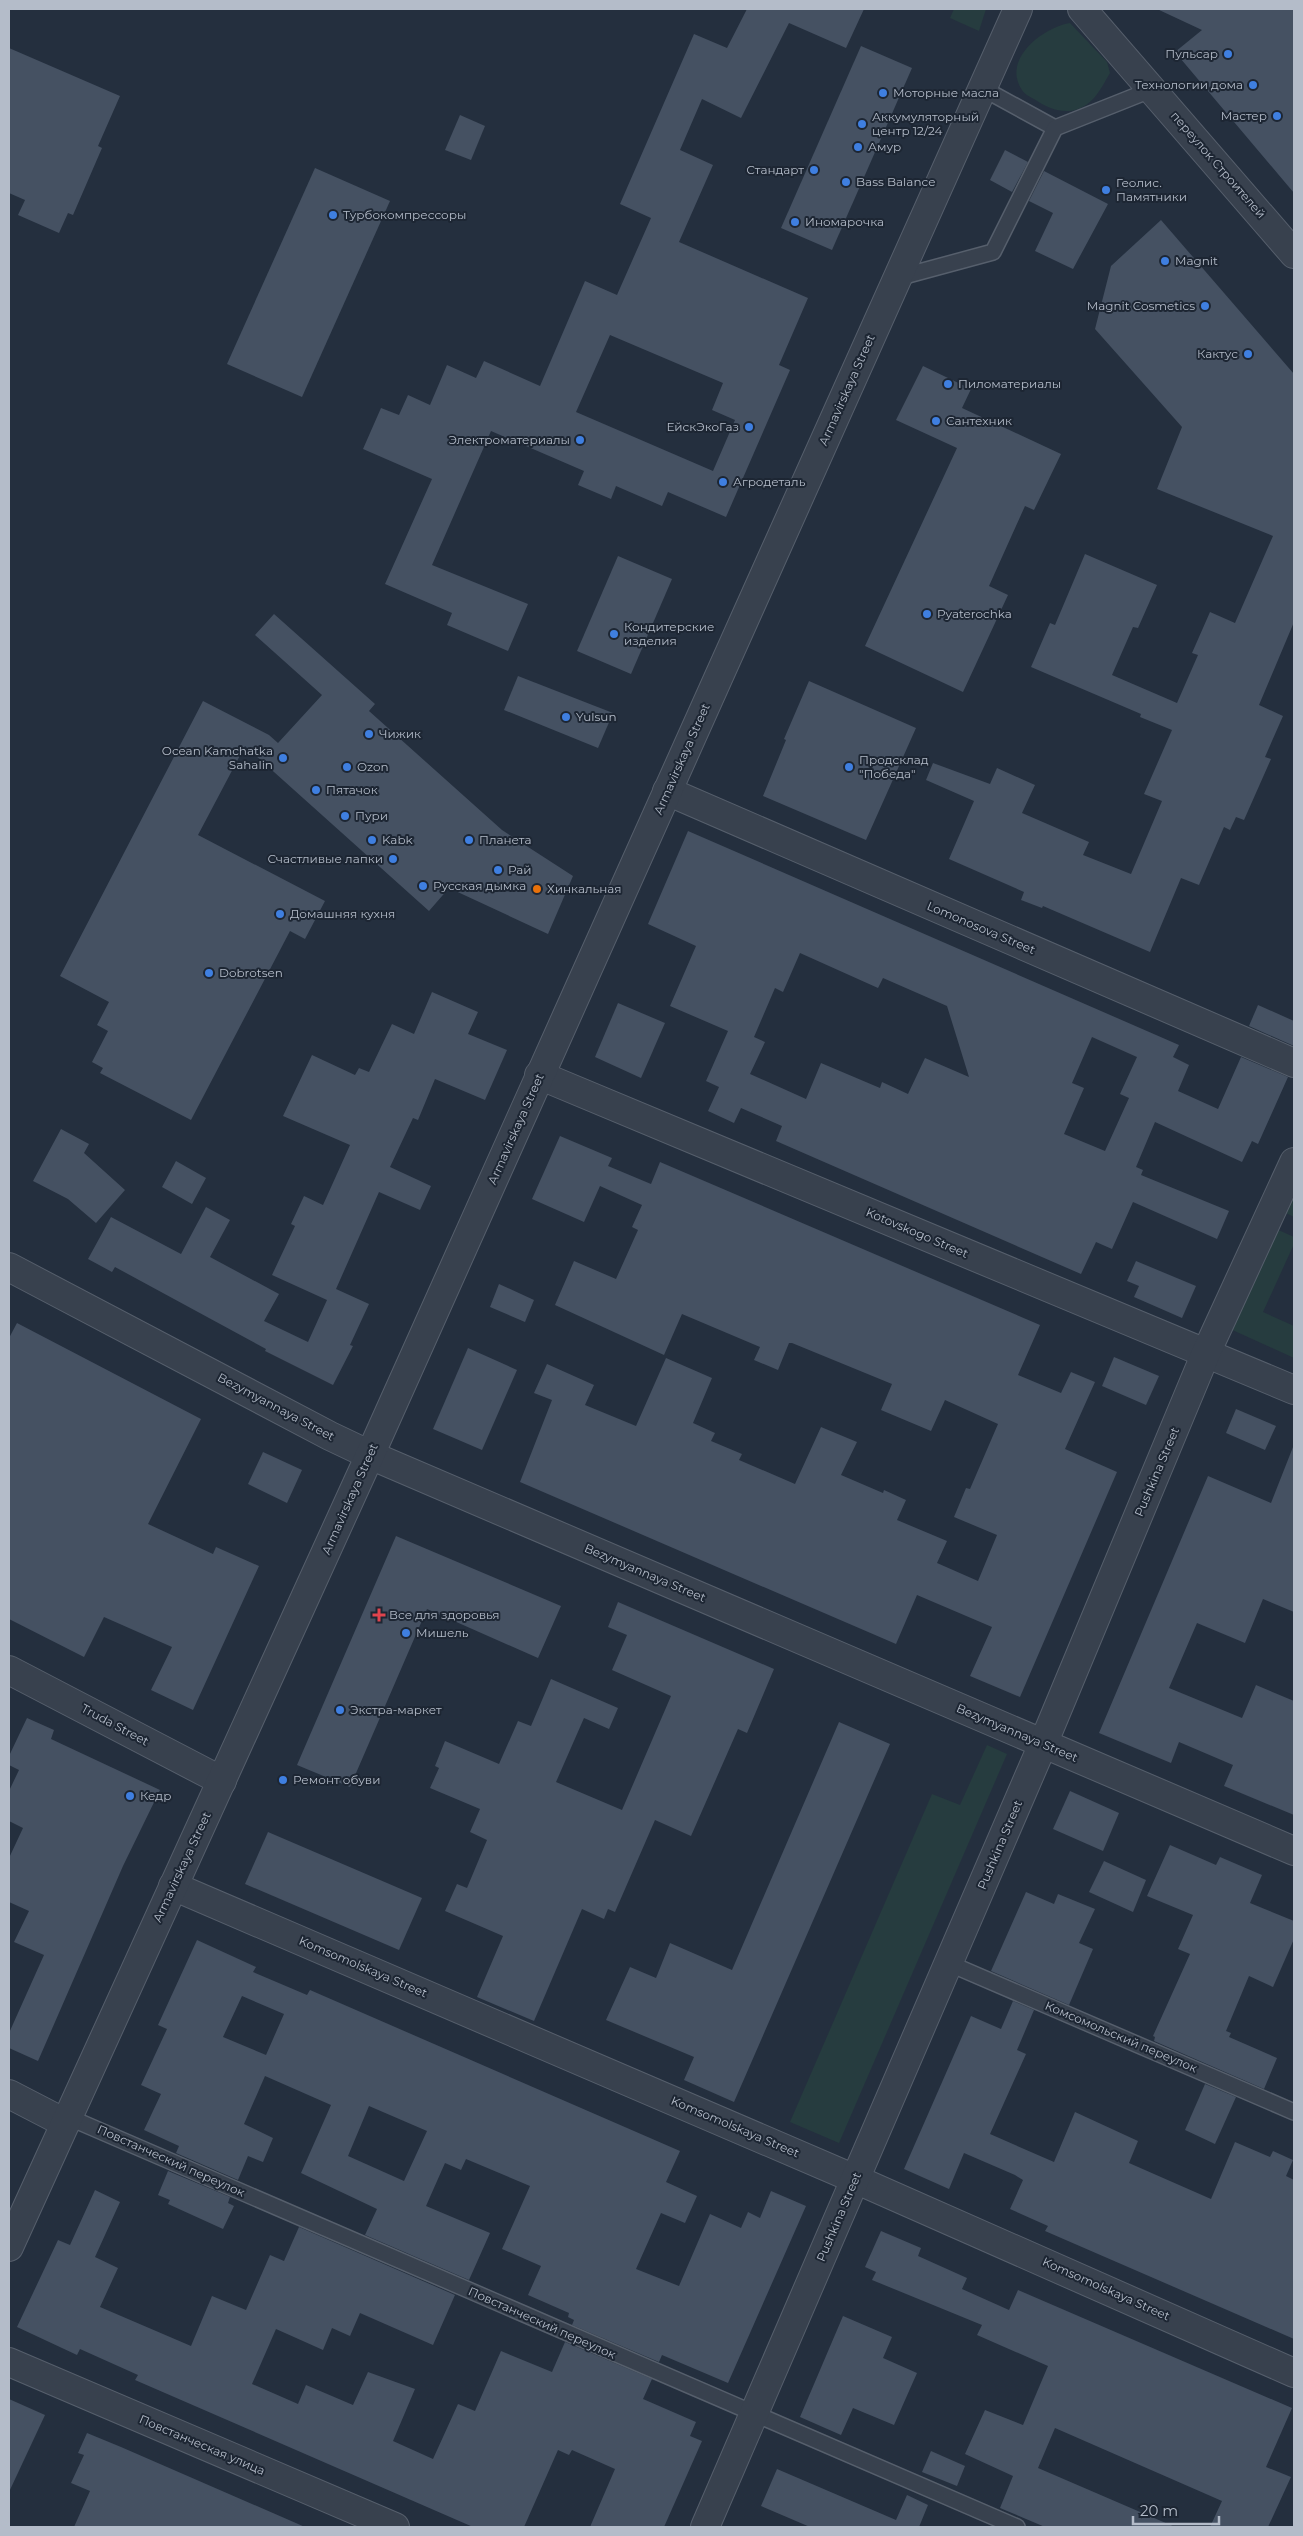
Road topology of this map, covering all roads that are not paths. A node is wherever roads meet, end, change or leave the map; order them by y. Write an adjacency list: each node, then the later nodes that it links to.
1 (1018, 9): 3 (street, Armavirskaya Street)
2 (1082, 9): 4 (street, переулок Строителей)
3 (982, 88): 5 (lane); 7 (street, Armavirskaya Street)
4 (1153, 89): 5 (lane); 6 (street, переулок Строителей)
5 (1055, 128): 7 (lane)
6 (1294, 254)
7 (897, 278): 8 (street, Armavirskaya Street)
8 (667, 792): 9 (street, Lomonosova Street); 10 (street, Armavirskaya Street)
9 (1294, 1064)
10 (539, 1075): 13 (street, Kotovskogo Street); 15 (street, Armavirskaya Street)
11 (1294, 1162): 13 (street, Pushkina Street)
12 (9, 1266): 15 (street, Bezymyannaya Street)
13 (1206, 1354): 14 (street, Kotovskogo Street); 17 (street, Pushkina Street)
14 (1294, 1390)
15 (370, 1455): 17 (street, Bezymyannaya Street); 18 (street, Armavirskaya Street)
16 (9, 1670): 18 (street, Truda Street)
17 (1043, 1744): 19 (street, Bezymyannaya Street); 21 (street, Pushkina Street)
18 (222, 1781): 20 (street, Armavirskaya Street)
19 (1294, 1851)
20 (173, 1886): 24 (street, Armavirskaya Street); 25 (street, Komsomolskaya Street)
21 (948, 1963): 23 (lane, Комсомольский переулок); 25 (street, Pushkina Street)
22 (9, 2094): 24 (street)
23 (1294, 2112)
24 (66, 2120): 26 (street, Armavirskaya Street); 29 (lane, Повстанческий переулок)
25 (855, 2179): 28 (street, Komsomolskaya Street); 29 (street, Pushkina Street)
26 (9, 2247)
27 (9, 2362): 30 (street, Повстанческая улица)
28 (1294, 2373)
29 (754, 2415): 31 (street, Pushkina Street); 32 (lane, Повстанческий переулок)
30 (395, 2527)
31 (705, 2527)
32 (1017, 2527)

